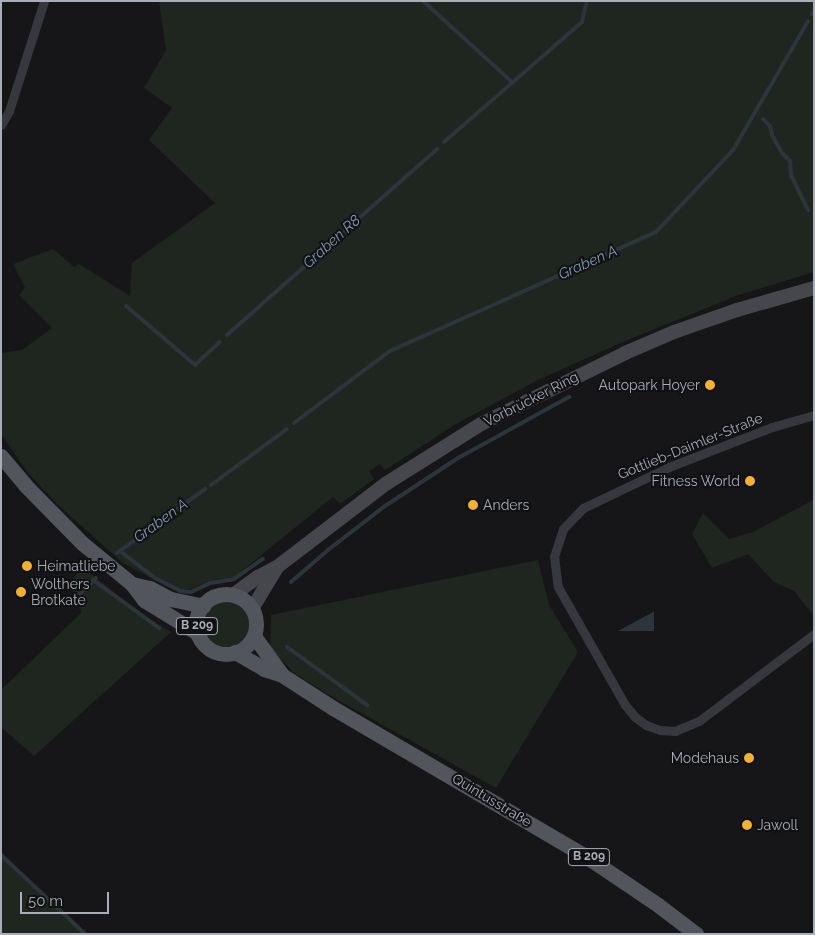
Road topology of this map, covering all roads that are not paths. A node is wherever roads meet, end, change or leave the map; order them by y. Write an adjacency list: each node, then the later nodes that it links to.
1 (44, 1): 2 (street)
2 (1, 125)
3 (814, 288): 6 (main road, Vorbrücker Ring)
4 (814, 415): 12 (street, Gottlieb-Daimler-Straße)
5 (1, 456): 7 (main road, B 209)
6 (277, 567): 8 (main road, Vorbrücker Ring); 10 (main road, Vorbrücker Ring)
7 (132, 584): 9 (main road, B 209); 11 (main road, B 209)
8 (233, 595): 9 (main road, B 209); 10 (main road)
9 (203, 606): 11 (main road, B 209)
10 (252, 609): 13 (main road)
11 (199, 634): 14 (main road, B 209)
12 (814, 634)
13 (254, 636): 14 (main road); 15 (main road, Quintusstraße / B 209)
14 (235, 652): 15 (main road, Quintusstraße / B 209)
15 (282, 675): 16 (main road, Quintusstraße / B 209)
16 (696, 934)

